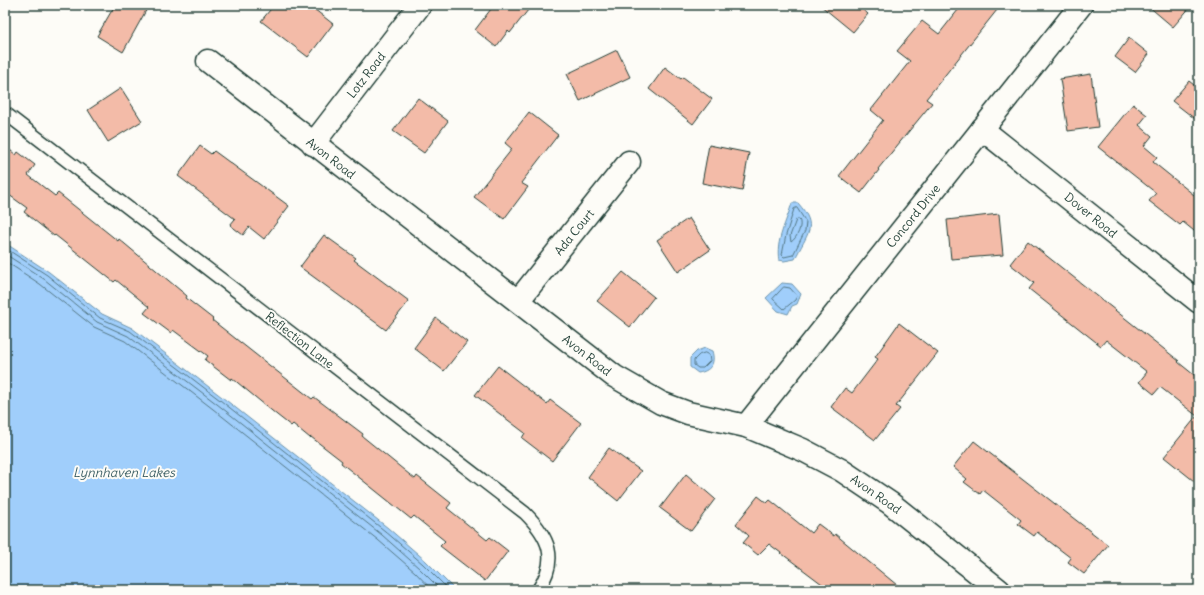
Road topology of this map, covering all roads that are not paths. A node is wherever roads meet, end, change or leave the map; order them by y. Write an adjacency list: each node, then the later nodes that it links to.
1 (420, 5): 6 (street, Lotz Road)
2 (1081, 5): 5 (street, Concord Drive)
3 (208, 62): 6 (street, Avon Road)
4 (5, 113): 11 (lane, Reflection Lane)
5 (982, 129): 9 (street, Dover Road); 10 (street, Concord Drive)
6 (313, 144): 8 (street, Avon Road)
7 (629, 162): 8 (street, Ada Court)
8 (518, 301): 10 (street, Avon Road)
9 (1199, 302)
10 (746, 426): 12 (street, Avon Road)
11 (538, 590)
12 (999, 590)

